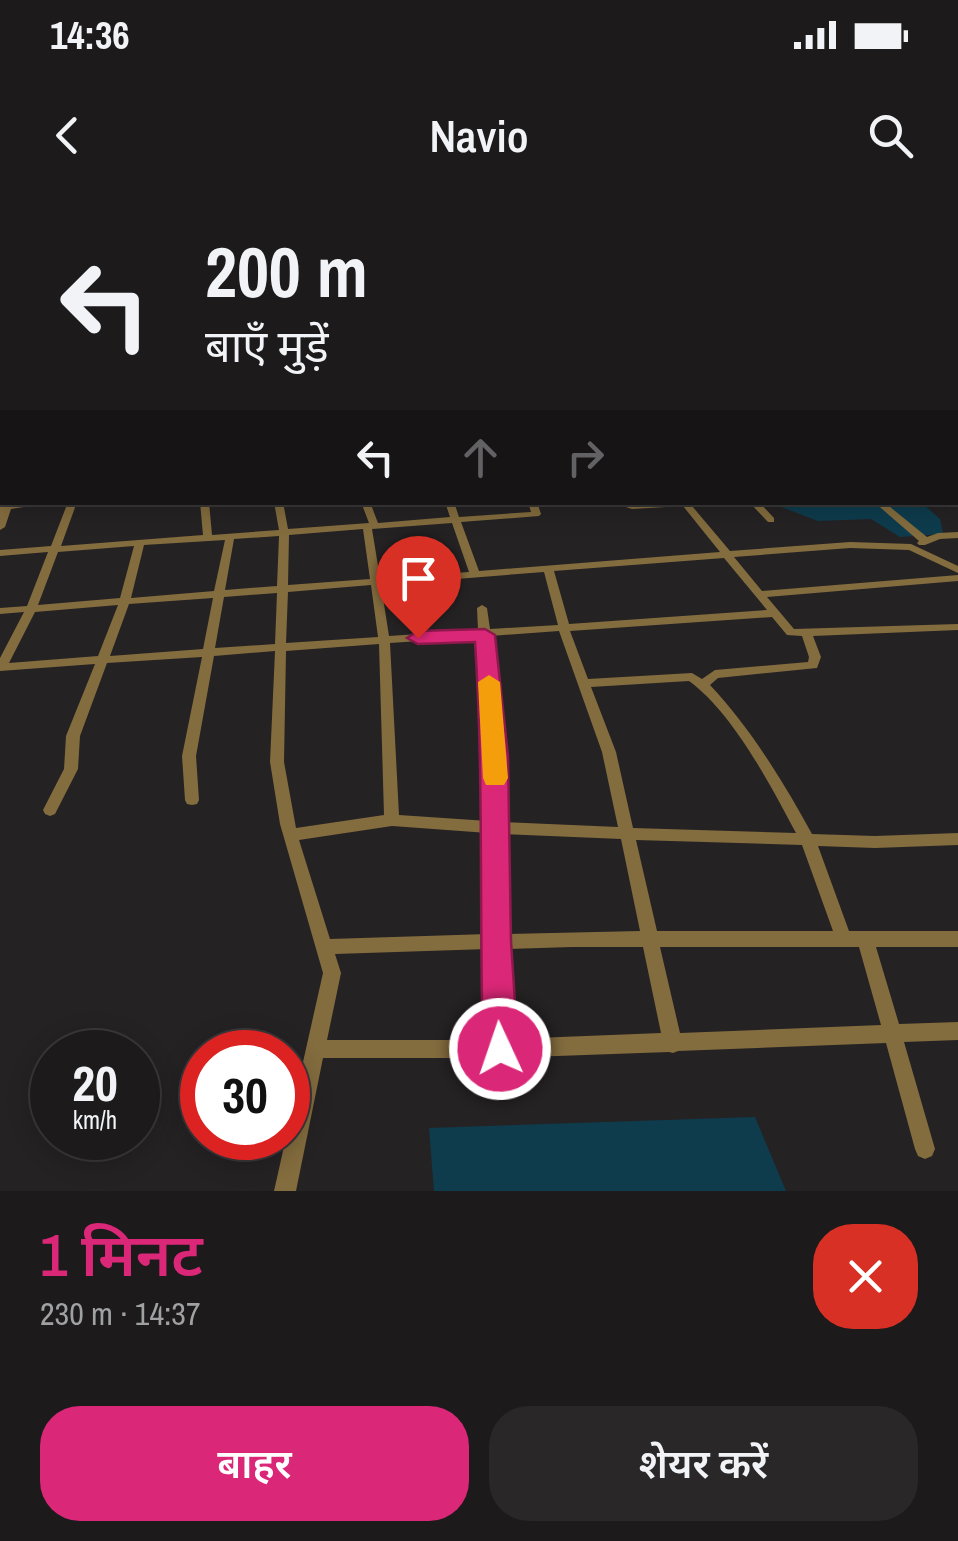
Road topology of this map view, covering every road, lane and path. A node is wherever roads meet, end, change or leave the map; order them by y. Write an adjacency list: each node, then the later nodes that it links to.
1 (31, 505): 11 (street)
2 (72, 505): 23 (street)
3 (204, 505): 19 (street)
4 (279, 505): 16 (street)
5 (366, 505): 14 (street)
6 (449, 505): 12 (street)
7 (533, 505): 12 (street)
8 (686, 505): 25 (street)
9 (756, 505): 13 (street)
10 (882, 505): 20 (street)
11 (3, 508): 15 (street)
12 (456, 519): 14 (street); 28 (street)
13 (771, 520)
14 (371, 525): 16 (street); 30 (street)
15 (0, 526)
16 (284, 533): 18 (street); 31 (street)
17 (958, 535): 20 (street)
18 (230, 536): 19 (street); 32 (street)
19 (208, 538): 21 (street)
20 (926, 541): 22 (street)
21 (140, 543): 23 (street); 34 (street)
22 (912, 547): 25 (street); 27 (street)
23 (56, 549): 24 (street); 36 (street)
24 (0, 553)
25 (728, 556): 26 (street); 33 (street)
26 (549, 570): 28 (street); 39 (street)
27 (958, 570)
28 (475, 575): 30 (street)
29 (958, 578): 33 (street)
30 (376, 581): 31 (street); 43 (street)
31 (282, 589): 32 (street); 44 (street)
32 (220, 593): 34 (street); 45 (street)
33 (760, 594): 38 (street)
34 (125, 601): 36 (street); 46 (street)
35 (482, 608): 42 (street)
36 (31, 609): 37 (street); 47 (street)
37 (0, 611)
38 (775, 613): 39 (street); 41 (street)
39 (564, 626): 42 (street); 48 (street)
40 (958, 628): 41 (street)
41 (806, 632): 49 (street)
42 (485, 635): 43 (street); 53 (street)
43 (384, 639): 44 (street); 52 (street)
44 (280, 645): 45 (street); 55 (street)
45 (208, 652): 46 (street); 50 (street)
46 (102, 660): 47 (street); 51 (street)
47 (0, 667)
48 (583, 683): 49 (street); 54 (street)
49 (705, 683): 57 (street)
50 (192, 800)
51 (50, 810)
52 (392, 820): 53 (street); 55 (street)
53 (496, 827): 54 (street); 62 (street)
54 (627, 833): 57 (street); 58 (street)
55 (290, 834): 63 (street)
56 (958, 838): 57 (street)
57 (807, 840): 60 (street)
58 (652, 939): 60 (street); 62 (street); 66 (street)
59 (958, 939): 61 (street)
60 (844, 940): 61 (street)
61 (866, 940): 65 (street)
62 (496, 941): 63 (street); 68 (street)
63 (324, 946): 67 (street)
64 (958, 1031): 65 (street)
65 (891, 1035): 66 (street); 69 (street)
66 (673, 1044): 68 (street)
67 (316, 1048): 68 (street); 70 (street)
68 (500, 1049)
69 (925, 1148)
70 (285, 1191)

